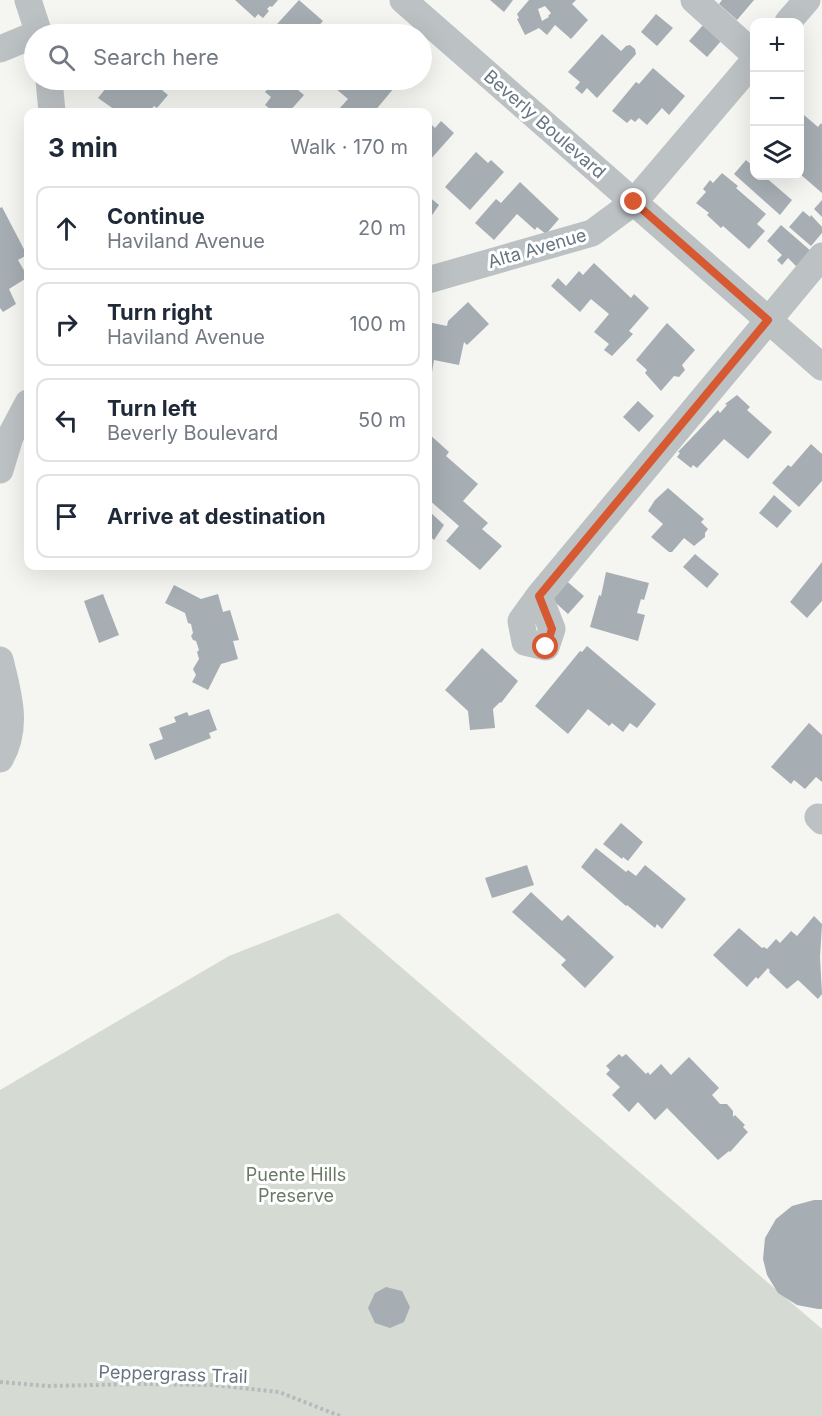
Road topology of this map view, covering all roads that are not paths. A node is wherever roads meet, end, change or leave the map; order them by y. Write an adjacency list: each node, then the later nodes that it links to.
1 (28, 0): 6 (street)
2 (403, 0): 7 (street, Beverly Boulevard)
3 (694, 0): 11 (street)
4 (807, 0): 5 (street)
5 (791, 18)
6 (34, 24)
7 (430, 24)
8 (432, 25): 15 (street, Beverly Boulevard)
9 (24, 39): 10 (street)
10 (0, 49)
11 (750, 50)
12 (750, 66): 15 (street, Alta Avenue)
13 (51, 90): 14 (street)
14 (52, 108)
15 (634, 202): 17 (street, Alta Avenue); 18 (street, Beverly Boulevard)
16 (822, 256): 18 (street)
17 (432, 279)
18 (768, 320): 19 (street, Beverly Boulevard); 22 (street)
19 (822, 367)
20 (24, 411): 21 (street)
21 (0, 470)
22 (539, 596)
23 (0, 660): 24 (street)
24 (0, 759)

